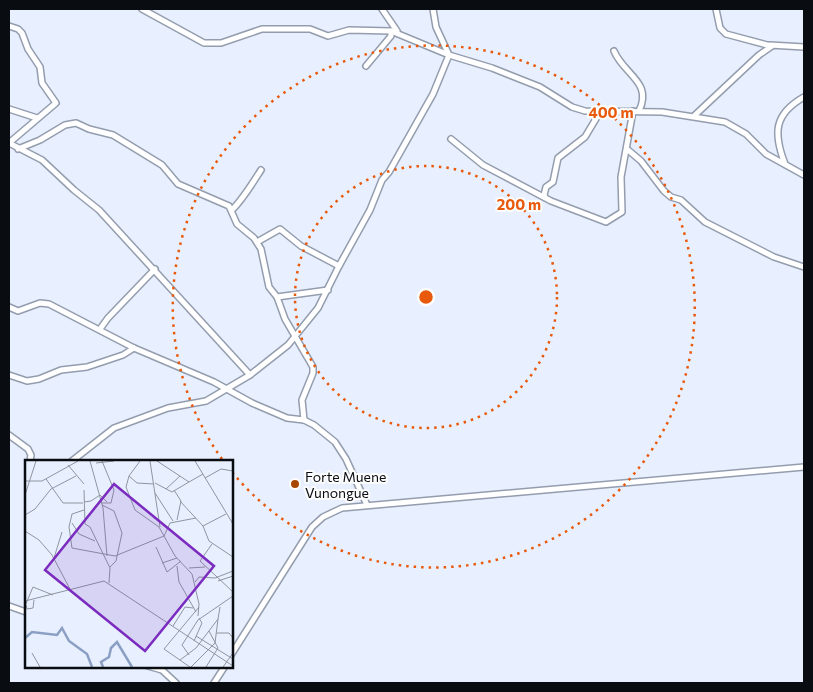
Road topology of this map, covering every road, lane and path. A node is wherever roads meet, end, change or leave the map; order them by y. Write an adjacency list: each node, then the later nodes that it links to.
1 (142, 9): 6 (street)
2 (382, 9): 6 (street)
3 (434, 9): 10 (street)
4 (716, 9): 7 (street)
5 (9, 26): 17 (street)
6 (394, 31): 10 (street); 11 (street)
7 (772, 46): 8 (street); 16 (street)
8 (804, 47)
9 (614, 51): 14 (street)
10 (449, 55): 15 (street); 28 (street)
11 (366, 66)
12 (804, 97): 22 (street)
13 (9, 109): 17 (street)
14 (636, 111): 15 (street); 16 (street); 21 (street)
15 (600, 112): 25 (street)
16 (694, 116): 22 (street)
17 (38, 118): 19 (street)
18 (451, 139): 25 (street)
19 (9, 143): 20 (street)
20 (18, 148): 26 (street); 30 (street)
21 (628, 150): 25 (street); 29 (street)
22 (785, 164): 24 (street)
23 (261, 170): 26 (street)
24 (804, 175)
25 (546, 197)
26 (232, 210): 27 (street)
27 (257, 242): 28 (street); 32 (street)
28 (339, 266): 31 (street)
29 (804, 267)
30 (155, 269): 34 (street); 37 (street)
31 (328, 290): 32 (street); 35 (street)
32 (277, 297): 35 (street)
33 (9, 307): 34 (street)
34 (100, 329): 36 (street)
35 (295, 337): 37 (street); 40 (street)
36 (134, 348): 38 (street); 39 (street)
37 (250, 375): 39 (street)
38 (9, 376)
39 (225, 388): 40 (street); 43 (street)
40 (304, 420): 45 (street)
41 (9, 435): 42 (street)
42 (30, 460)
43 (73, 460)
44 (804, 467): 45 (street)
45 (367, 505): 48 (street)
46 (9, 606): 47 (street)
47 (25, 612)
48 (232, 653)
49 (152, 667): 51 (street)
50 (224, 667): 52 (street)
51 (176, 683)
52 (214, 683)

